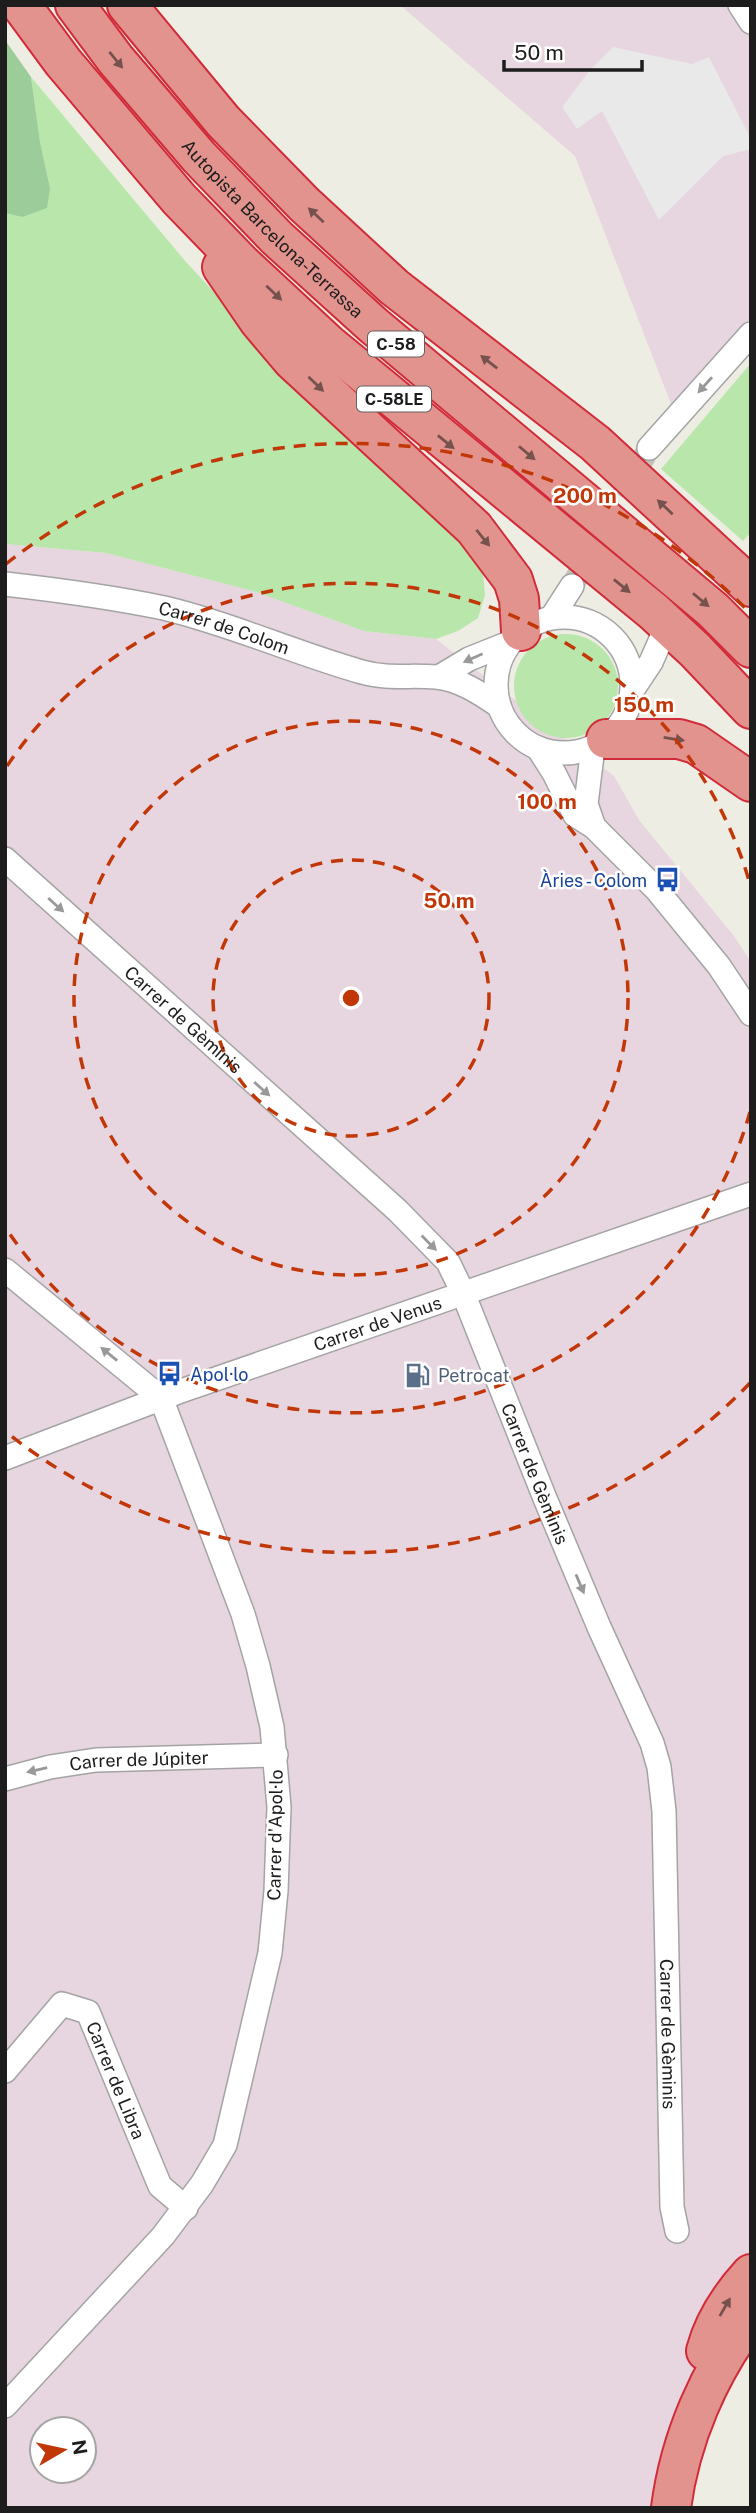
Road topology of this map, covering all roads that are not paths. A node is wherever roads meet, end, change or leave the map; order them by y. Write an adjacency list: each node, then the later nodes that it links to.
1 (21, 5): 6 (highway, C-58LE)
2 (75, 5): 14 (highway, Autopista Barcelona-Terrassa / C-58, one-way to 14)
3 (127, 5): 11 (highway, C-58, one-way to 3)
4 (740, 5): 5 (street)
5 (751, 22)
6 (63, 62): 12 (highway, one-way to 12); 18 (highway, C-58LE, one-way to 18)
7 (751, 334): 8 (street, one-way to 8)
8 (649, 448)
9 (5, 584): 15 (street, Carrer de Colom)
10 (572, 586): 12 (street)
11 (751, 587)
12 (527, 630): 15 (street, one-way to 15); 16 (street); 17 (street)
13 (662, 637): 16 (street)
14 (751, 648)
15 (439, 677): 17 (street, Carrer de Colom)
16 (633, 689): 19 (street)
17 (499, 706): 20 (street)
18 (751, 709)
19 (600, 743): 20 (street); 21 (highway, one-way to 21); 22 (street)
20 (538, 748): 22 (street)
21 (751, 782)
22 (594, 827): 24 (street)
23 (5, 859): 27 (street, Carrer de Gèminis, one-way to 27)
24 (751, 1014)
25 (751, 1194): 27 (street, Carrer de Venus)
26 (5, 1270): 28 (street, Carrer d'Apol·lo, one-way to 26)
27 (463, 1293): 28 (street, Carrer de Venus); 34 (street, Carrer de Gèminis, one-way to 34)
28 (161, 1398): 29 (street, Carrer de Venus); 30 (street, Carrer d'Apol·lo)
29 (5, 1458)
30 (276, 1755): 31 (street, Carrer de Júpiter, one-way to 31); 33 (street, Carrer d'Apol·lo)
31 (5, 1779)
32 (5, 2071): 33 (street, Carrer de Libra)
33 (186, 2208): 37 (street, Carrer d'Apol·lo)
34 (677, 2231)
35 (751, 2274): 38 (highway, one-way to 35)
36 (751, 2317): 38 (highway)
37 (5, 2406)
38 (685, 2442): 39 (highway)
39 (671, 2508)

